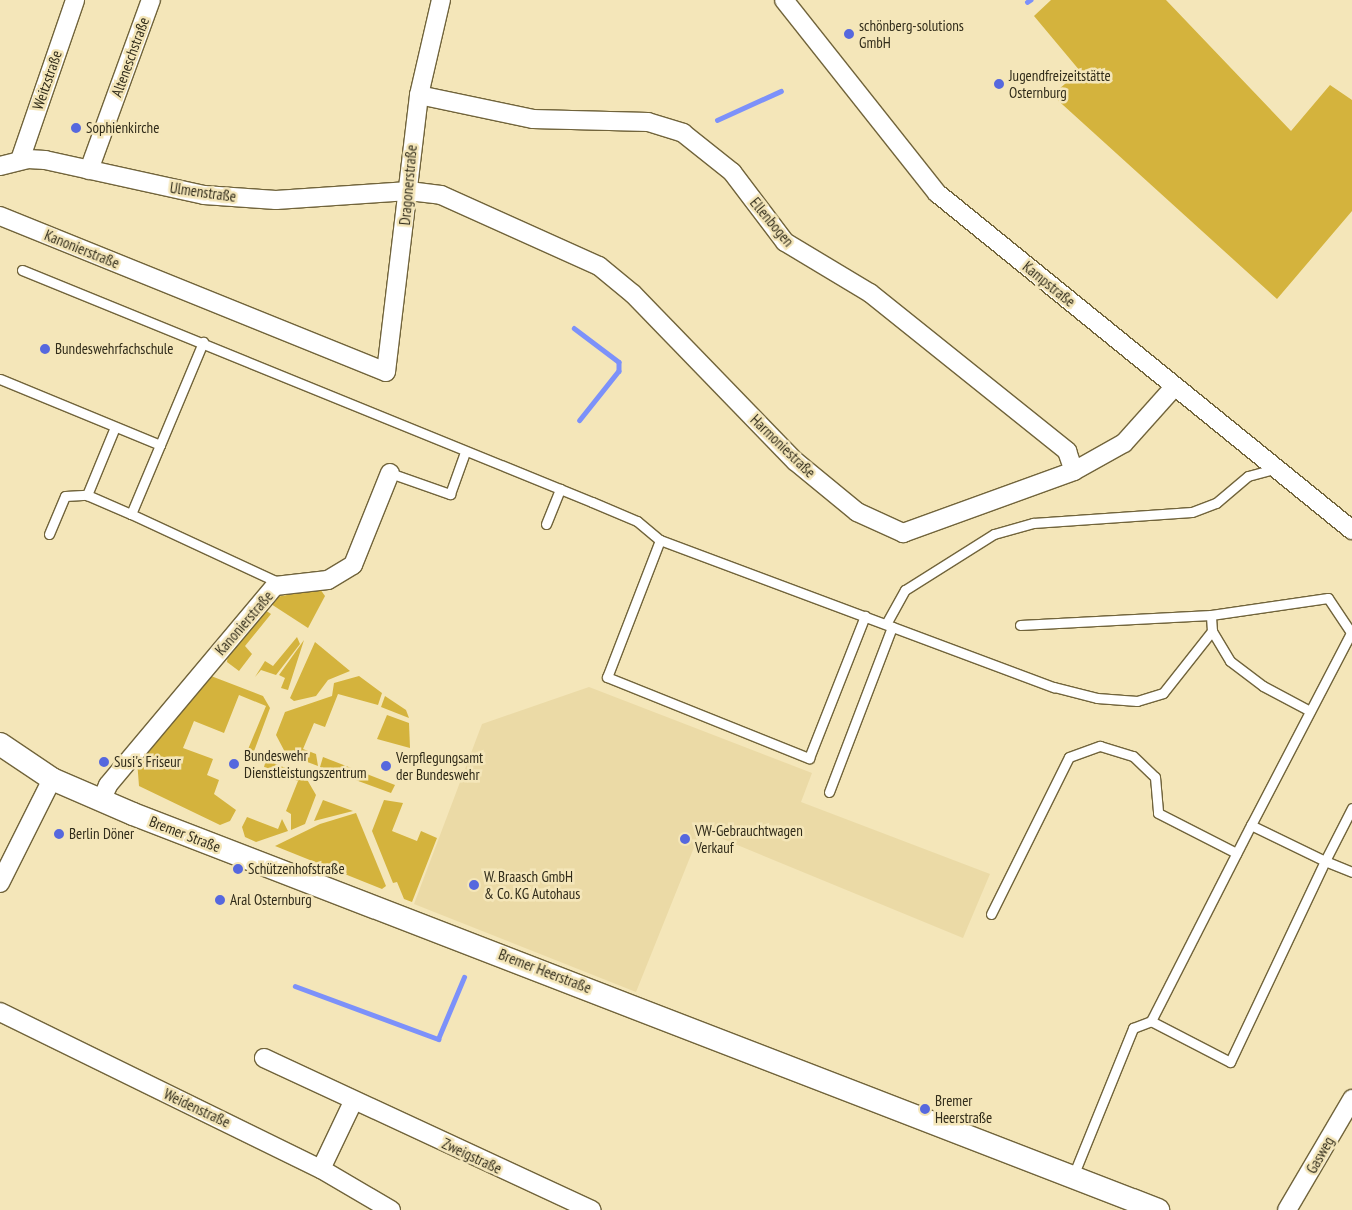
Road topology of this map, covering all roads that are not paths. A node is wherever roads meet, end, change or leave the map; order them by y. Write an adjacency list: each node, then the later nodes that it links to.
1 (75, 0): 6 (street, Weitzstraße)
2 (151, 0): 8 (street, Alteneschstraße)
3 (441, 0): 5 (street, Dragonerstraße)
4 (784, 0): 15 (street, Kampstraße)
5 (418, 95): 9 (street, Dragonerstraße); 20 (street, Ellenbogen)
6 (20, 160): 7 (street, Ulmenstraße); 8 (street, Ulmenstraße)
7 (0, 166)
8 (89, 170): 9 (street, Ulmenstraße)
9 (409, 191): 13 (street, Dragonerstraße); 20 (street, Harmoniestraße)
10 (0, 216): 13 (street, Kanonierstraße)
11 (22, 270): 12 (lane)
12 (203, 342): 17 (lane); 18 (lane)
13 (386, 372)
14 (0, 379): 16 (lane)
15 (1174, 387): 19 (street, Kampstraße); 20 (street, Harmoniestraße)
16 (115, 428): 17 (lane); 23 (lane)
17 (160, 445): 24 (lane)
18 (465, 452): 21 (lane); 22 (lane)
19 (1275, 469): 26 (street, Kampstraße); 32 (lane)
20 (1074, 471)
21 (390, 474): 29 (street, Kanonierstraße)
22 (560, 489): 25 (lane); 28 (lane)
23 (87, 495): 24 (lane); 27 (lane)
24 (131, 514): 29 (lane)
25 (546, 524)
26 (1352, 530)
27 (49, 534)
28 (660, 540): 31 (lane); 31 (lane)
29 (283, 585): 40 (street, Kanonierstraße)
30 (1210, 615): 33 (lane); 34 (lane); 35 (lane)
31 (865, 616): 32 (lane)
32 (889, 625): 34 (lane); 39 (lane)
33 (1020, 625)
34 (1212, 632): 36 (lane)
35 (1351, 633): 36 (lane)
36 (1310, 711): 42 (lane)
37 (0, 744): 38 (street, Bremer Straße)
38 (52, 779): 40 (street, Bremer Straße); 46 (street)
39 (829, 792)
40 (101, 801): 47 (street, Bremer Straße)
41 (1352, 808): 44 (lane)
42 (1251, 825): 43 (lane); 44 (lane)
43 (1236, 853): 48 (lane); 50 (lane)
44 (1325, 861): 45 (lane); 50 (lane)
45 (1352, 872)
46 (0, 883)
47 (322, 885): 55 (street, Bremer Heerstraße)
48 (991, 914)
49 (0, 1012): 54 (street, Weidenstraße)
50 (1151, 1021): 55 (lane)
51 (264, 1058): 53 (street, Zweigstraße)
52 (1352, 1099): 59 (street, Gasweg)
53 (353, 1102): 54 (street); 57 (street, Zweigstraße)
54 (321, 1169): 56 (street, Weidenstraße)
55 (1073, 1176): 58 (street, Bremer Heerstraße)
56 (391, 1210)
57 (591, 1210)
58 (1158, 1210)
59 (1287, 1210)

